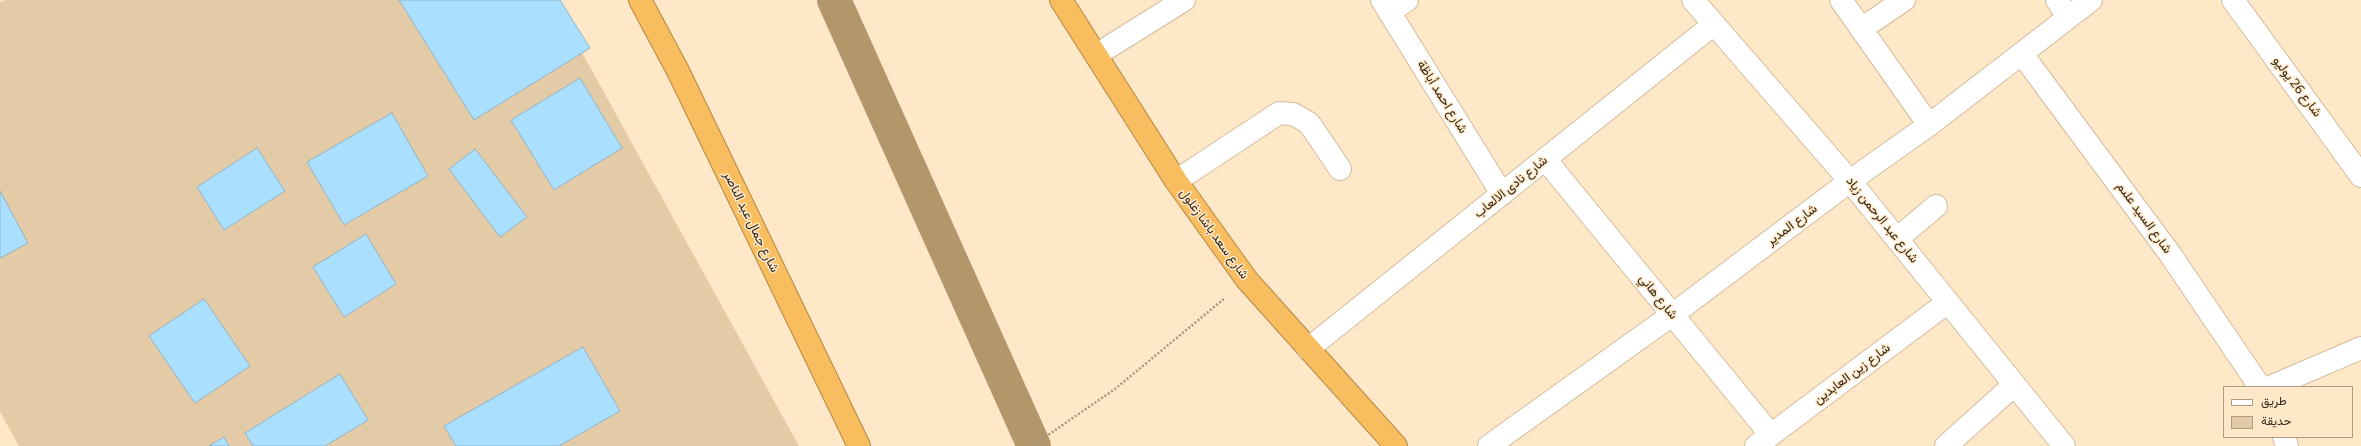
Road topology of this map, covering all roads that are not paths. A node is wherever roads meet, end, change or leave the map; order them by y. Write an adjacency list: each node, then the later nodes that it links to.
1 (640, 0): 32 (highway, شارع جمال عبد الناصر)
2 (1061, 0): 14 (highway, شارع سعد باشا زغلول)
3 (1184, 0): 14 (street)
4 (1693, 0): 11 (street, شارع عبد الرحمن زياد)
5 (1840, 0): 12 (street)
6 (1904, 0): 12 (street)
7 (2091, 0): 10 (street, شارع المدير)
8 (2233, 0): 18 (street, شارع 26 يوليو)
9 (1393, 4): 21 (street, شارع احمد أباظة)
10 (2062, 8): 13 (street, شارع المدير)
11 (1714, 24): 16 (street, شارع نادى الالعاب); 20 (street, شارع عبد الرحمن زياد)
12 (1861, 29): 15 (street)
13 (2022, 54): 15 (street, شارع المدير); 29 (street, شارع السيد علىم)
14 (1096, 55): 19 (highway, شارع سعد باشا زغلول)
15 (1929, 125): 20 (street, شارع المدير)
16 (1545, 159): 21 (street, شارع نادى الالعاب); 25 (street, شارع هاني)
17 (1340, 169): 19 (street)
18 (2361, 176)
19 (1176, 181): 27 (highway, شارع سعد باشا زغلول)
20 (1850, 181): 23 (street, شارع عبد الرحمن زياد); 25 (street, شارع المدير)
21 (1502, 194): 27 (street, شارع نادى الالعاب)
22 (1936, 206): 23 (street)
23 (1896, 239): 24 (street, شارع عبد الرحمن زياد)
24 (1948, 302): 28 (street, شارع عبد الرحمن زياد); 31 (street, شارع زين العابدين)
25 (1672, 315): 31 (street, شارع هاني); 34 (street, شارع المدير)
26 (2361, 348): 30 (street)
27 (1308, 350): 33 (highway, شارع سعد باشا زغلول)
28 (2014, 385): 35 (street); 36 (street, شارع عبد الرحمن زياد)
29 (2259, 386)
30 (2272, 386)
31 (1764, 440)
32 (859, 446)
33 (1396, 446)
34 (1489, 446)
35 (1946, 446)
36 (2064, 446)

